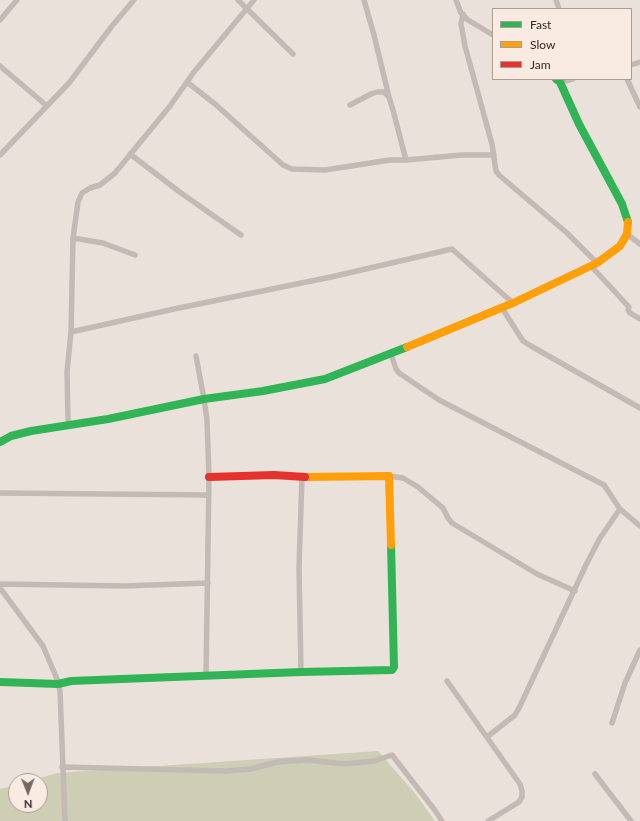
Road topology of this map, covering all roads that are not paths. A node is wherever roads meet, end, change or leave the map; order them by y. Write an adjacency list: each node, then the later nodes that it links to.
1 (17, 0): 9 (street)
2 (134, 0): 18 (street)
3 (238, 0): 7 (street)
4 (254, 0): 7 (street)
5 (364, 0): 16 (street)
6 (456, 0): 8 (street)
7 (247, 9): 11 (street); 15 (street)
8 (462, 14): 10 (street); 22 (street)
9 (0, 20)
10 (492, 34)
11 (293, 54)
12 (0, 66): 18 (street)
13 (558, 80): 24 (street)
14 (627, 80): 19 (street)
15 (186, 82): 20 (street); 23 (street)
16 (389, 97): 17 (street); 23 (street)
17 (350, 105)
18 (47, 106): 21 (street)
19 (640, 107)
20 (130, 154): 25 (street); 26 (street)
21 (0, 155)
22 (494, 155): 23 (street); 29 (street)
23 (406, 160)
24 (627, 234): 27 (street); 29 (street)
25 (241, 235)
26 (73, 238): 28 (street); 33 (street)
27 (640, 244)
28 (135, 255)
29 (594, 264): 30 (street); 32 (street)
30 (513, 303): 31 (street); 33 (street)
31 (502, 308): 34 (street); 37 (street)
32 (640, 319)
33 (71, 332): 38 (street)
34 (391, 354): 36 (street); 45 (street)
35 (196, 356): 36 (street)
36 (204, 399): 38 (street); 41 (street)
37 (640, 408)
38 (70, 426): 39 (street)
39 (0, 442)
40 (389, 476): 42 (street); 50 (street); 52 (street)
41 (209, 477): 42 (street); 44 (street)
42 (302, 477): 52 (street)
43 (0, 493): 44 (street)
44 (209, 495): 47 (street)
45 (620, 509): 46 (street); 50 (street)
46 (640, 526)
47 (208, 583): 48 (street); 53 (street)
48 (0, 584)
49 (0, 588): 56 (street)
50 (575, 590): 58 (street)
51 (640, 650): 57 (street)
52 (301, 672): 53 (street)
53 (206, 676): 56 (street)
54 (0, 682): 56 (street)
55 (447, 682): 58 (street)
56 (58, 684): 59 (street)
57 (612, 723)
58 (487, 737): 63 (street)
59 (62, 767): 61 (street); 62 (street)
60 (595, 774): 64 (street)
61 (65, 821)
62 (442, 821)
63 (488, 821)
64 (631, 821)

